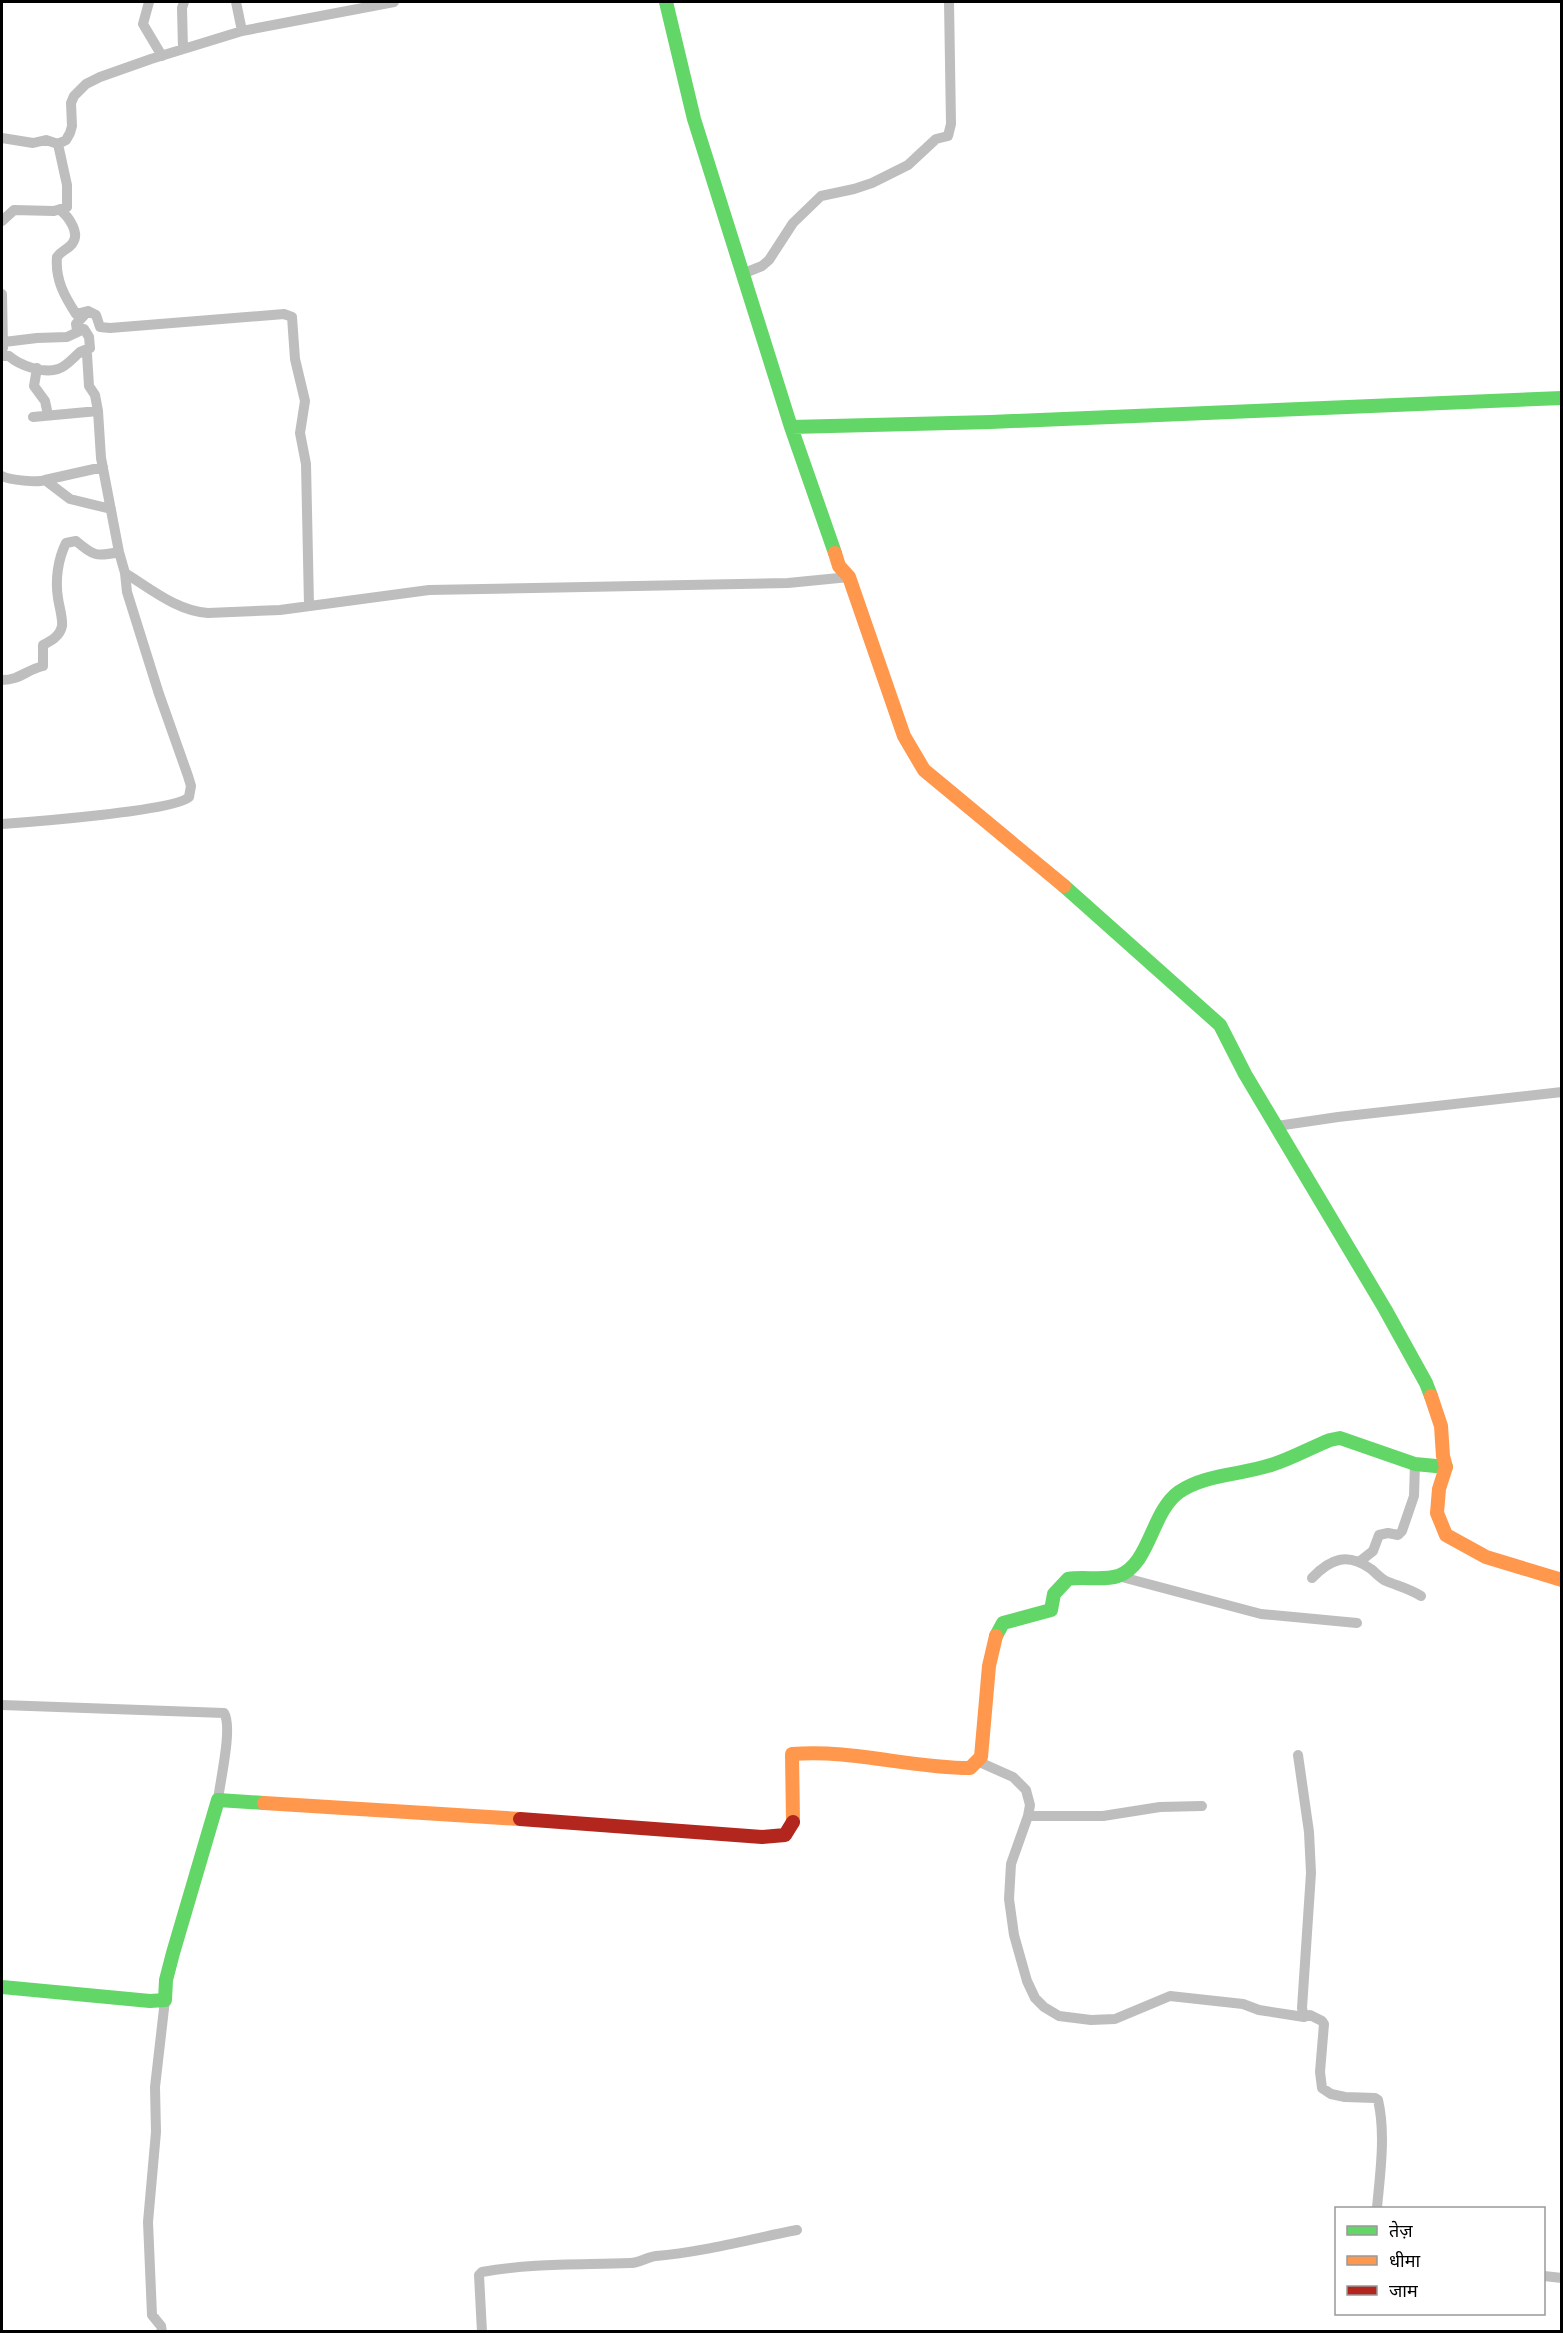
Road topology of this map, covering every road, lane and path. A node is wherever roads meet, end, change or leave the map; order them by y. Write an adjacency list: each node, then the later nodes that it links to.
1 (149, 2): 9 (street)
2 (184, 2): 8 (street)
3 (236, 2): 7 (street)
4 (394, 2): 7 (street)
5 (666, 2): 14 (street)
6 (949, 2): 14 (street)
7 (242, 31): 8 (street)
8 (183, 50): 9 (street)
9 (162, 56): 11 (street)
10 (2, 138): 11 (street)
11 (58, 144): 12 (street)
12 (60, 210): 13 (street); 16 (street)
13 (2, 221)
14 (742, 274): 26 (street)
15 (2, 294): 18 (street)
16 (88, 311): 17 (street); 34 (street)
17 (84, 329): 18 (street); 19 (street)
18 (4, 342): 20 (street)
19 (80, 352): 21 (street); 23 (street)
20 (2, 355): 21 (street)
21 (37, 368): 24 (street)
22 (1562, 398): 26 (street)
23 (98, 411): 24 (street); 27 (street)
24 (48, 415): 25 (street)
25 (33, 417)
26 (791, 427): 32 (street)
27 (103, 467): 29 (street); 30 (street)
28 (2, 476): 29 (street)
29 (45, 480): 30 (street)
30 (111, 509): 31 (street)
31 (119, 552): 33 (street); 35 (street)
32 (849, 577): 34 (street); 38 (street)
33 (126, 583): 34 (street); 36 (street)
34 (309, 605)
35 (2, 680)
36 (2, 824)
37 (1562, 1092): 38 (street)
38 (1277, 1126): 40 (street)
39 (1415, 1464): 40 (street); 41 (street); 42 (street)
40 (1446, 1467): 44 (street)
41 (1359, 1562): 43 (street); 45 (street)
42 (1118, 1576): 46 (street); 49 (street)
43 (1312, 1578)
44 (1562, 1580)
45 (1421, 1596)
46 (1357, 1623)
47 (2, 1705): 50 (street)
48 (1298, 1755): 55 (street)
49 (977, 1761): 50 (street); 52 (street)
50 (218, 1800): 54 (street)
51 (1202, 1806): 52 (street)
52 (1028, 1816): 55 (street)
53 (2, 1988): 54 (street)
54 (165, 2000): 60 (street)
55 (1304, 2017): 56 (street)
56 (1377, 2207)
57 (797, 2230): 61 (street)
58 (1545, 2276): 59 (street)
59 (1562, 2278)
60 (162, 2331)
61 (482, 2331)

